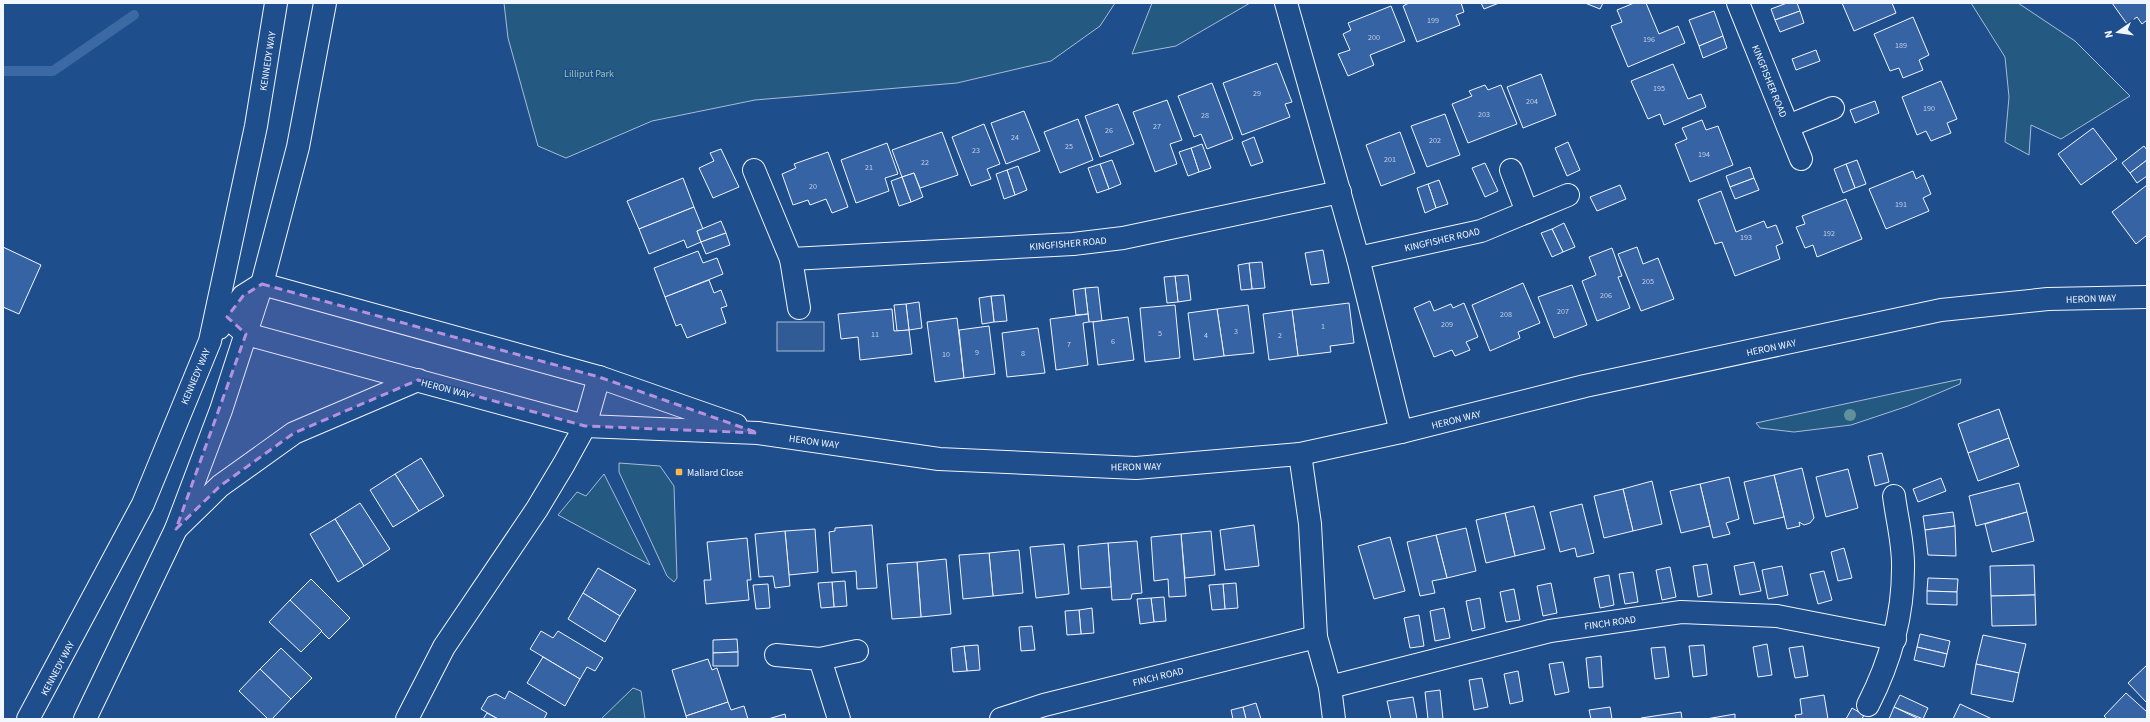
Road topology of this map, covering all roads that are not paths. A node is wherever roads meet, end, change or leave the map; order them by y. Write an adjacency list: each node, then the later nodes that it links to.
1 (276, 3): 18 (street, KENNEDY WAY)
2 (325, 3): 15 (street)
3 (1286, 3): 10 (street)
4 (1738, 3): 6 (street, KINGFISHER ROAD)
5 (1833, 108): 6 (street)
6 (1788, 126): 7 (street, KINGFISHER ROAD)
7 (1801, 159)
8 (754, 170): 14 (street)
9 (1511, 170): 12 (street)
10 (1340, 192): 13 (street); 14 (street, KINGFISHER ROAD)
11 (1568, 196): 12 (street, KINGFISHER ROAD)
12 (1527, 212): 13 (street, KINGFISHER ROAD)
13 (1358, 258): 23 (street)
14 (791, 259): 17 (street)
15 (262, 284): 18 (street); 19 (street); 20 (street, HERON WAY)
16 (2147, 297): 23 (street, HERON WAY)
17 (799, 308)
18 (223, 311): 19 (street); 35 (street, KENNEDY WAY)
19 (246, 334): 21 (street); 27 (street)
20 (599, 377): 22 (street); 24 (street, HERON WAY)
21 (418, 380): 22 (street, HERON WAY); 27 (street, HERON WAY)
22 (585, 426): 24 (street, HERON WAY); 37 (street)
23 (1401, 432): 25 (street, HERON WAY)
24 (758, 433): 25 (street, HERON WAY)
25 (1300, 454): 28 (street)
26 (1894, 496): 29 (street)
27 (176, 530): 36 (street)
28 (1316, 637): 33 (street); 39 (street, FINCH ROAD)
29 (1895, 639): 33 (street, FINCH ROAD); 34 (street)
30 (857, 651): 32 (street)
31 (776, 655): 32 (street)
32 (820, 659): 38 (street)
33 (1330, 687): 40 (street)
34 (1868, 705)
35 (28, 719)
36 (85, 719)
37 (407, 719)
38 (839, 719)
39 (1001, 719)
40 (1334, 719)

